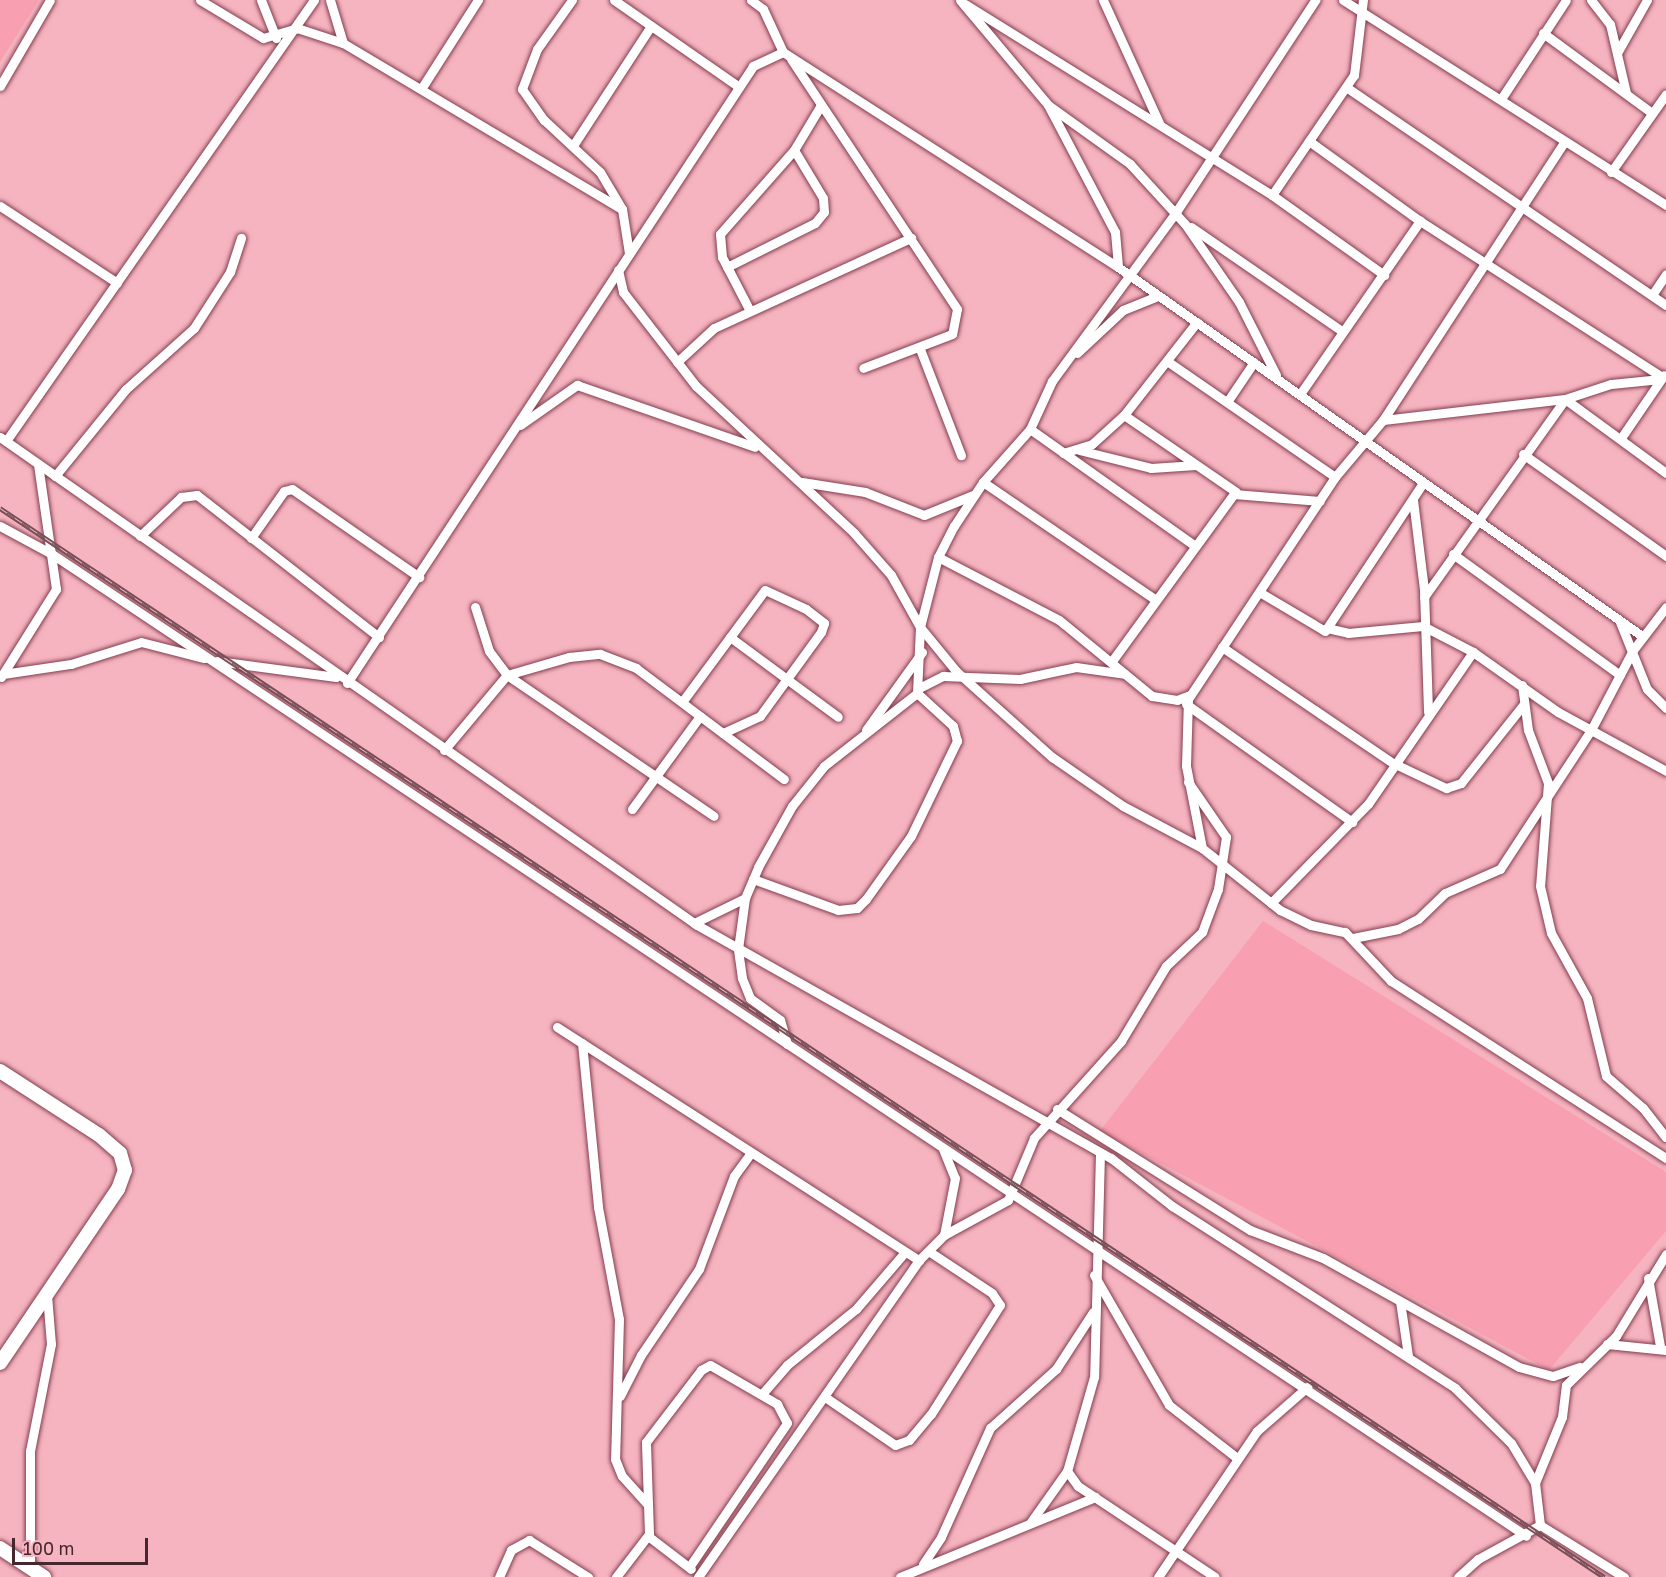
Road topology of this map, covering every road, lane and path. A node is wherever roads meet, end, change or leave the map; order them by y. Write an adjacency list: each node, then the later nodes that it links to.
1 (50, 0): 28 (street)
2 (200, 0): 24 (street)
3 (261, 0): 24 (street)
4 (314, 0): 22 (street)
5 (330, 0): 25 (street)
6 (478, 0): 31 (street)
7 (572, 0): 41 (street)
8 (614, 0): 21 (street)
9 (751, 0): 19 (street)
10 (770, 0): 19 (street)
11 (1103, 0): 38 (street)
12 (1316, 0): 43 (street)
13 (1343, 0): 20 (street)
14 (1363, 0): 20 (street)
15 (1566, 0): 23 (street)
16 (1591, 0): 27 (street)
17 (1647, 0): 27 (street)
18 (963, 2): 36 (street); 38 (street)
19 (763, 9): 26 (street)
20 (1365, 12): 30 (street); 34 (street)
21 (651, 27): 29 (street); 41 (street)
22 (297, 28): 24 (street); 25 (street); 63 (street)
23 (1543, 33): 33 (street); 34 (street)
24 (276, 38)
25 (343, 43): 31 (street)
26 (785, 53): 29 (street); 35 (street); 58 (street)
27 (1617, 53): 33 (street)
28 (0, 86)
29 (739, 87): 55 (street)
30 (1346, 87): 39 (street); 48 (street)
31 (421, 89): 49 (street)
32 (1666, 94): 37 (street)
33 (1627, 95): 37 (street)
34 (1501, 99): 40 (street)
35 (821, 105): 42 (street); 54 (street)
36 (1048, 105): 50 (street); 58 (street)
37 (1652, 113): 44 (street)
38 (1160, 125): 43 (street)
39 (1309, 141): 45 (street); 51 (street)
40 (1564, 142): 44 (street); 48 (street)
41 (574, 144): 49 (street)
42 (794, 150): 57 (street); 57 (street)
43 (1211, 157): 45 (street); 50 (street)
44 (1611, 172): 47 (street)
45 (1272, 195): 61 (street)
46 (0, 206): 63 (street)
47 (1666, 206)
48 (1523, 207): 56 (street); 64 (street)
49 (622, 209): 55 (street)
50 (1176, 213): 52 (street); 62 (street)
51 (1420, 221): 56 (street); 61 (street)
52 (1185, 224): 69 (street); 77 (street)
53 (241, 238): 96 (street)
54 (911, 238): 67 (street); 70 (street)
55 (629, 253): 59 (street)
56 (1485, 263): 76 (street); 82 (street)
57 (727, 267): 67 (street)
58 (1118, 267): 62 (street)
59 (618, 270): 73 (street); 84 (street)
60 (1666, 274): 64 (street)
61 (1384, 275): 69 (street)
62 (1129, 276): 65 (street); 71 (street)
63 (117, 283): 86 (street)
64 (1652, 295): 66 (street)
65 (1158, 296): 68 (street); 71 (street)
66 (1666, 305)
67 (750, 311): 73 (street)
68 (1197, 322): 72 (street); 74 (street)
69 (1342, 331): 78 (street)
70 (920, 349): 75 (street); 92 (street)
71 (1072, 356): 83 (street)
72 (1167, 361): 80 (street); 81 (street)
73 (677, 362): 88 (street)
74 (1254, 362): 77 (street); 80 (street)
75 (863, 368)
76 (1663, 376): 79 (street); 85 (street)
77 (1279, 380): 78 (street)
78 (1300, 394): 87 (street)
79 (1565, 399): 82 (street); 85 (street); 91 (street)
80 (1227, 402): 97 (street)
81 (1124, 415): 89 (street); 94 (street)
82 (1383, 420): 87 (street)
83 (1029, 429): 90 (street); 99 (street)
84 (514, 430): 88 (street); 114 (street)
85 (1621, 438): 95 (street)
86 (3, 439): 93 (street)
87 (1364, 441): 97 (street); 100 (street)
88 (759, 448): 98 (street)
89 (1077, 450): 90 (street); 94 (street)
90 (1063, 453): 109 (street)
91 (1523, 454): 105 (street); 112 (street)
92 (961, 455)
93 (38, 464): 96 (street); 110 (street)
94 (1196, 465): 102 (street)
95 (1666, 473)
96 (55, 476): 107 (street)
97 (1335, 477): 104 (street)
98 (797, 480): 101 (street); 122 (street)
99 (983, 482): 101 (street); 117 (street)
100 (1423, 483): 103 (street); 105 (street)
101 (977, 491): 113 (street)
102 (1236, 492): 104 (street); 109 (street)
103 (1413, 499): 116 (street); 123 (street)
104 (1320, 501): 115 (street)
105 (1479, 518): 111 (street); 120 (street)
106 (0, 526): 110 (street)
107 (140, 536): 108 (street); 139 (street)
108 (250, 538): 114 (street); 125 (street)
109 (1195, 546): 117 (street)
110 (52, 554): 131 (street); 137 (street)
111 (1453, 554): 116 (street); 136 (street)
112 (1666, 556)
113 (938, 557): 122 (street); 132 (street)
114 (419, 577): 125 (street)
115 (1261, 593): 123 (street); 127 (street)
116 (1424, 597): 121 (street)
117 (1156, 600): 132 (street)
118 (475, 607): 134 (street)
119 (1665, 611): 124 (street)
120 (1620, 621): 124 (street); 128 (street)
121 (1423, 626): 123 (street); 130 (street); 147 (street)
122 (920, 627): 129 (street); 135 (street)
123 (1327, 628)
124 (1642, 636): 128 (street)
125 (379, 637): 139 (street)
126 (730, 637): 138 (street); 138 (street); 143 (street)
127 (1222, 647): 142 (street); 154 (street)
128 (1633, 650): 136 (street); 146 (street)
129 (922, 652): 141 (street); 150 (street)
130 (1473, 652): 140 (street); 147 (street)
131 (212, 660): 137 (street); 139 (street); 173 (street)
132 (1112, 661): 133 (street)
133 (1125, 674): 135 (street); 142 (street)
134 (507, 675): 143 (street); 153 (street); 156 (street)
135 (960, 675): 141 (street); 163 (street)
136 (1620, 675): 151 (street)
137 (1, 677)
138 (789, 680): 149 (street); 152 (street)
139 (344, 681): 153 (street)
140 (1522, 686): 145 (street); 151 (street)
141 (919, 690): 150 (street); 165 (street)
142 (1190, 695): 144 (street)
143 (682, 702): 148 (street)
144 (1186, 704): 158 (street); 162 (street)
145 (1523, 705): 154 (street); 159 (street)
146 (1666, 708)
147 (1428, 712): 154 (street)
148 (700, 716): 152 (street); 156 (street)
149 (838, 717)
150 (866, 730): 165 (street)
151 (1591, 730): 155 (street); 159 (street)
152 (723, 733): 157 (street)
153 (444, 750): 168 (street)
154 (1393, 763): 162 (street)
155 (1666, 771)
156 (655, 776): 160 (street); 161 (street)
157 (784, 778)
158 (1188, 782): 163 (street); 164 (street)
159 (1549, 794): 169 (street); 177 (street)
160 (632, 809)
161 (714, 816)
162 (1352, 822): 167 (street)
163 (1202, 848): 164 (street)
164 (1222, 863): 167 (street); 175 (street)
165 (753, 879): 166 (street)
166 (745, 898): 168 (street); 170 (street)
167 (1271, 903): 169 (street)
168 (694, 923): 170 (street)
169 (1353, 938): 181 (street)
170 (738, 949): 173 (street); 176 (street)
171 (557, 1027): 172 (street)
172 (582, 1043): 179 (street); 202 (street)
173 (787, 1044): 178 (street)
174 (0, 1071): 191 (main road)
175 (1058, 1109): 176 (street); 192 (street)
176 (1047, 1121): 180 (street); 182 (street)
177 (1666, 1137)
178 (943, 1148): 182 (street); 183 (street)
179 (751, 1153): 185 (street); 202 (street)
180 (1100, 1153): 184 (street); 196 (street)
181 (1666, 1158)
182 (1012, 1192): 183 (street); 184 (street)
183 (944, 1235): 186 (street)
184 (1095, 1248): 189 (street); 199 (street)
185 (905, 1252): 188 (street); 200 (street)
186 (930, 1252): 188 (street); 201 (street)
187 (1666, 1254): 190 (street)
188 (919, 1260): 201 (street)
189 (1093, 1273): 193 (street); 203 (street)
190 (1648, 1278): 194 (street); 195 (street)
191 (47, 1295): 197 (main road); 216 (street)
192 (1400, 1301): 196 (street); 198 (street)
193 (1094, 1311): 204 (street); 214 (street)
194 (1607, 1344): 195 (street); 198 (street)
195 (1663, 1348)
196 (1408, 1356): 205 (street)
197 (0, 1363)
198 (1579, 1367): 205 (street)
199 (1307, 1387): 203 (street); 211 (street)
200 (762, 1394): 207 (street); 215 (street)
201 (825, 1397): 217 (street)
202 (617, 1404): 207 (street)
203 (1237, 1458): 213 (street)
204 (1067, 1471): 206 (street); 208 (street)
205 (1535, 1483): 209 (street)
206 (1095, 1497): 208 (street); 213 (street)
207 (647, 1504): 210 (street)
208 (1030, 1523): 214 (street)
209 (1540, 1525): 211 (street); 226 (street)
210 (648, 1536): 215 (street); 221 (street)
211 (1526, 1536): 225 (street)
212 (0, 1548): 216 (main road)
213 (1176, 1548): 223 (street); 224 (street)
214 (923, 1564): 222 (street)
215 (689, 1567): 217 (street)
216 (30, 1568): 218 (main road)
217 (699, 1576)
218 (44, 1577)
219 (499, 1577): 220 (street)
220 (588, 1577)
221 (616, 1577)
222 (900, 1577)
223 (1158, 1577)
224 (1215, 1577)
225 (1458, 1577)
226 (1623, 1577)

